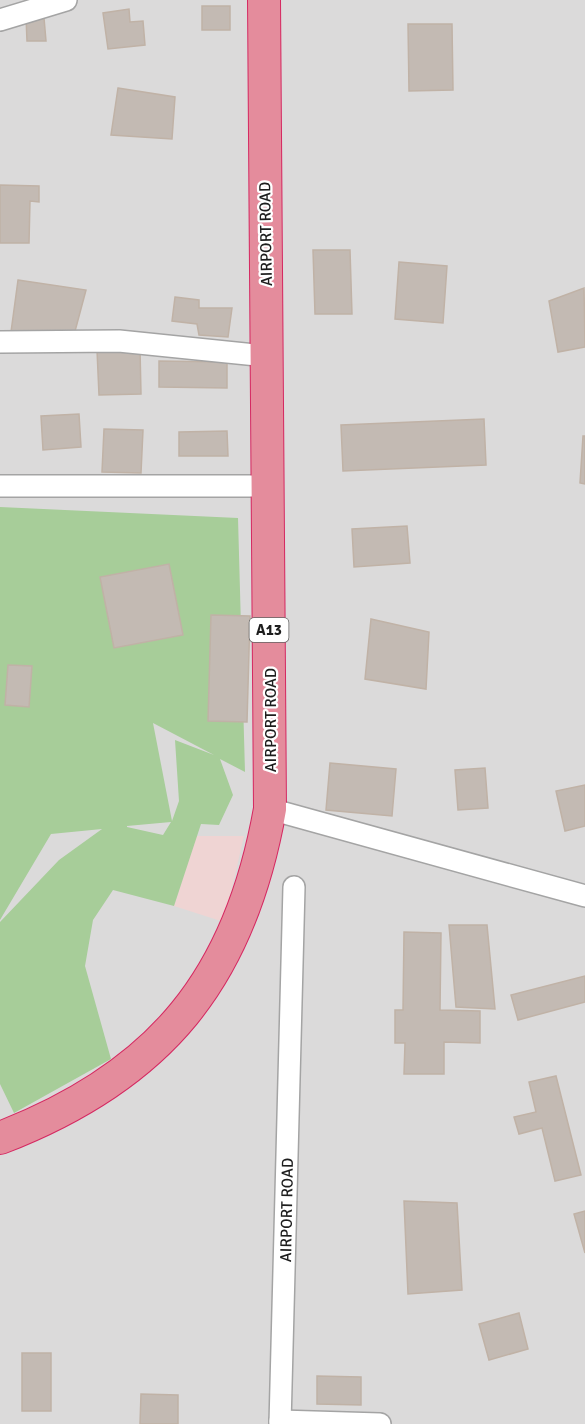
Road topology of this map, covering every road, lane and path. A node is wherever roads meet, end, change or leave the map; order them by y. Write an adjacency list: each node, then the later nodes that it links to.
1 (66, 0): 3 (street)
2 (264, 0): 5 (highway, AIRPORT ROAD / A13)
3 (0, 20)
4 (0, 342): 5 (street)
5 (266, 356): 7 (highway, AIRPORT ROAD / A13)
6 (0, 486): 7 (street)
7 (266, 486): 8 (highway, AIRPORT ROAD / A13)
8 (270, 809): 10 (street); 11 (highway, AIRPORT ROAD / A13)
9 (294, 887): 12 (street, AIRPORT ROAD)
10 (585, 896)
11 (0, 1138)
12 (280, 1423): 13 (street)
13 (380, 1424)

